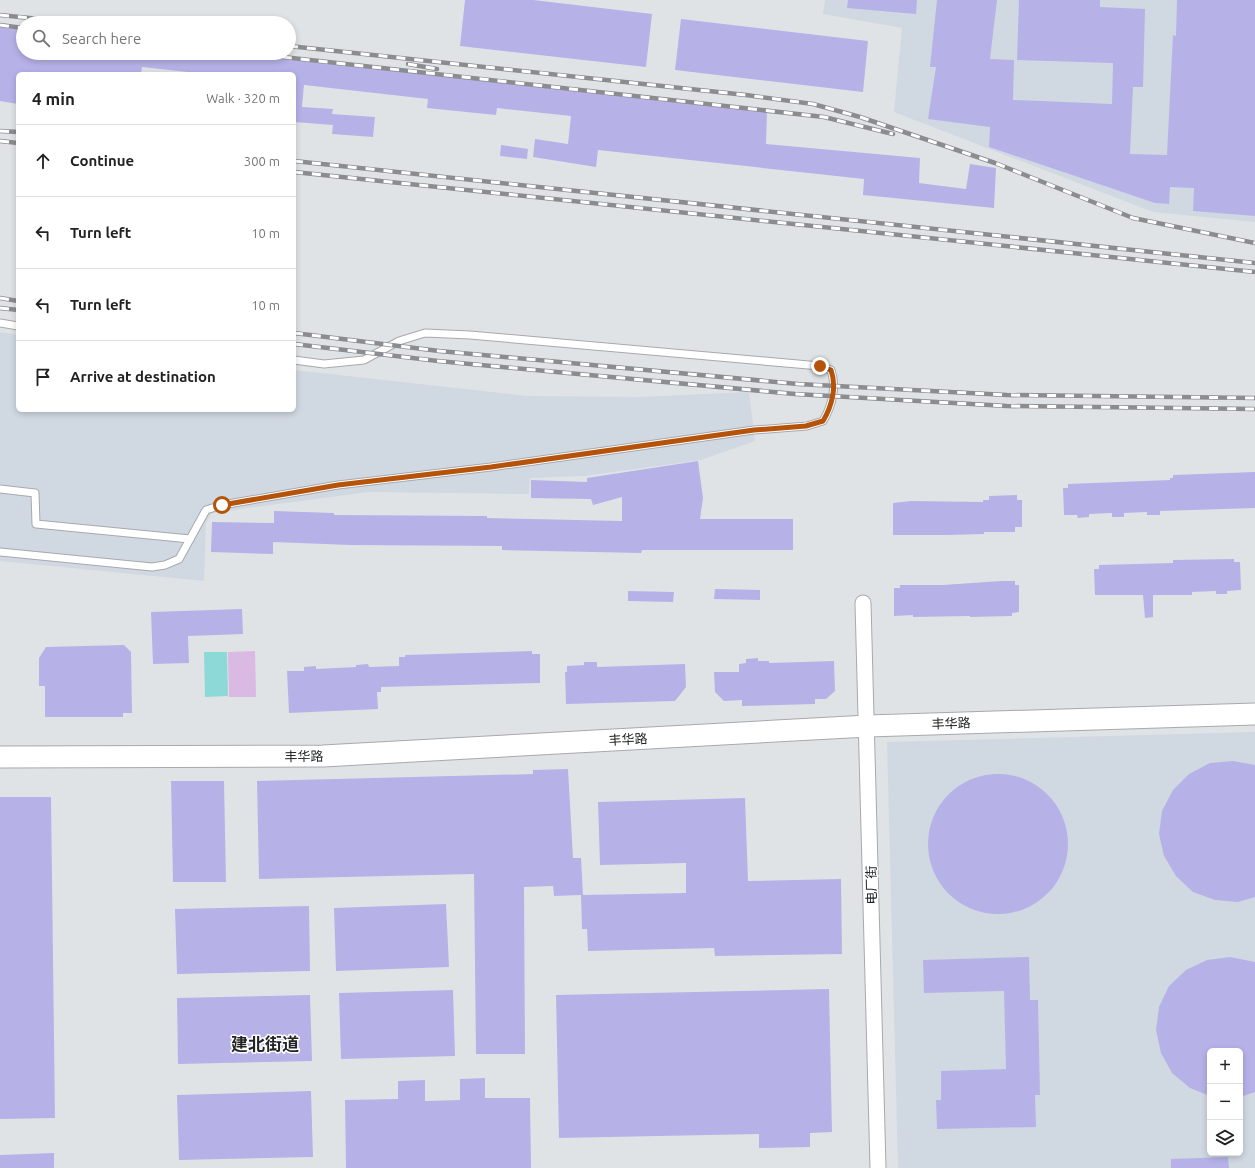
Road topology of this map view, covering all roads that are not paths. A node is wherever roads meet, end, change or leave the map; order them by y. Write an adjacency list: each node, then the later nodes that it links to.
1 (0, 323): 2 (lane)
2 (16, 326)
3 (296, 360): 5 (lane)
4 (0, 489): 5 (lane)
5 (190, 539): 6 (lane)
6 (0, 552)
7 (863, 603): 9 (street, 电厂街)
8 (1255, 714): 9 (street, 丰华路)
9 (868, 726): 10 (street, 丰华路); 11 (street, 电厂街)
10 (0, 757)
11 (878, 1168)

